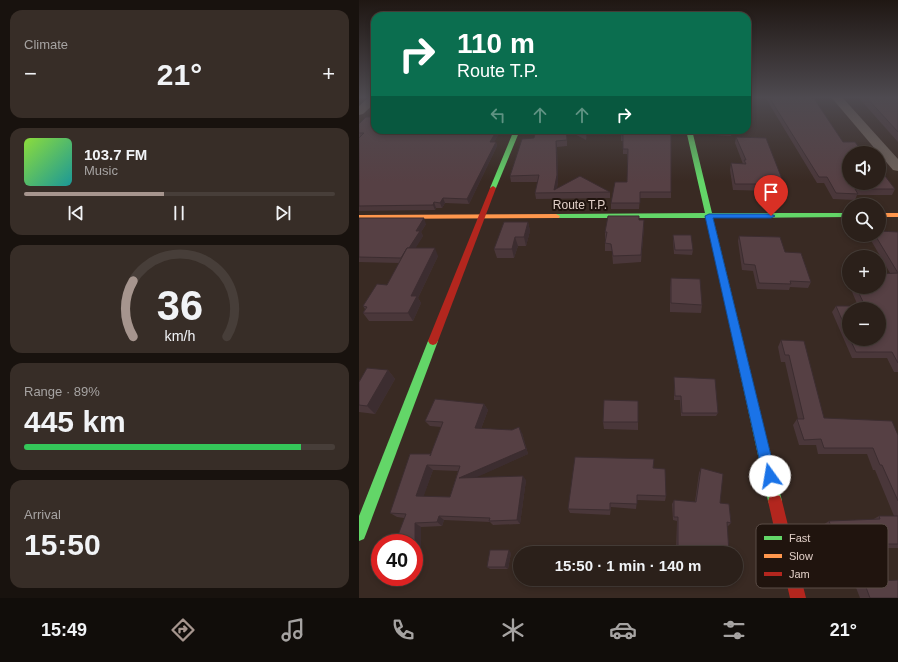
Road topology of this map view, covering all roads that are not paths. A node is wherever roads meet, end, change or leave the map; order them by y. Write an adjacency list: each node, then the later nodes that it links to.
1 (861, 125): 4 (street)
2 (515, 134): 10 (street)
3 (690, 134): 8 (street)
4 (898, 167)
5 (842, 215): 8 (street, Route T.P.)
6 (886, 215): 7 (street)
7 (898, 215)
8 (709, 216): 10 (street, Route T.P.); 11 (street)
9 (359, 217): 10 (street, Route T.P.)
10 (481, 217): 12 (street)
11 (781, 524)
12 (359, 534)
13 (796, 588): 14 (street)
14 (798, 598)

